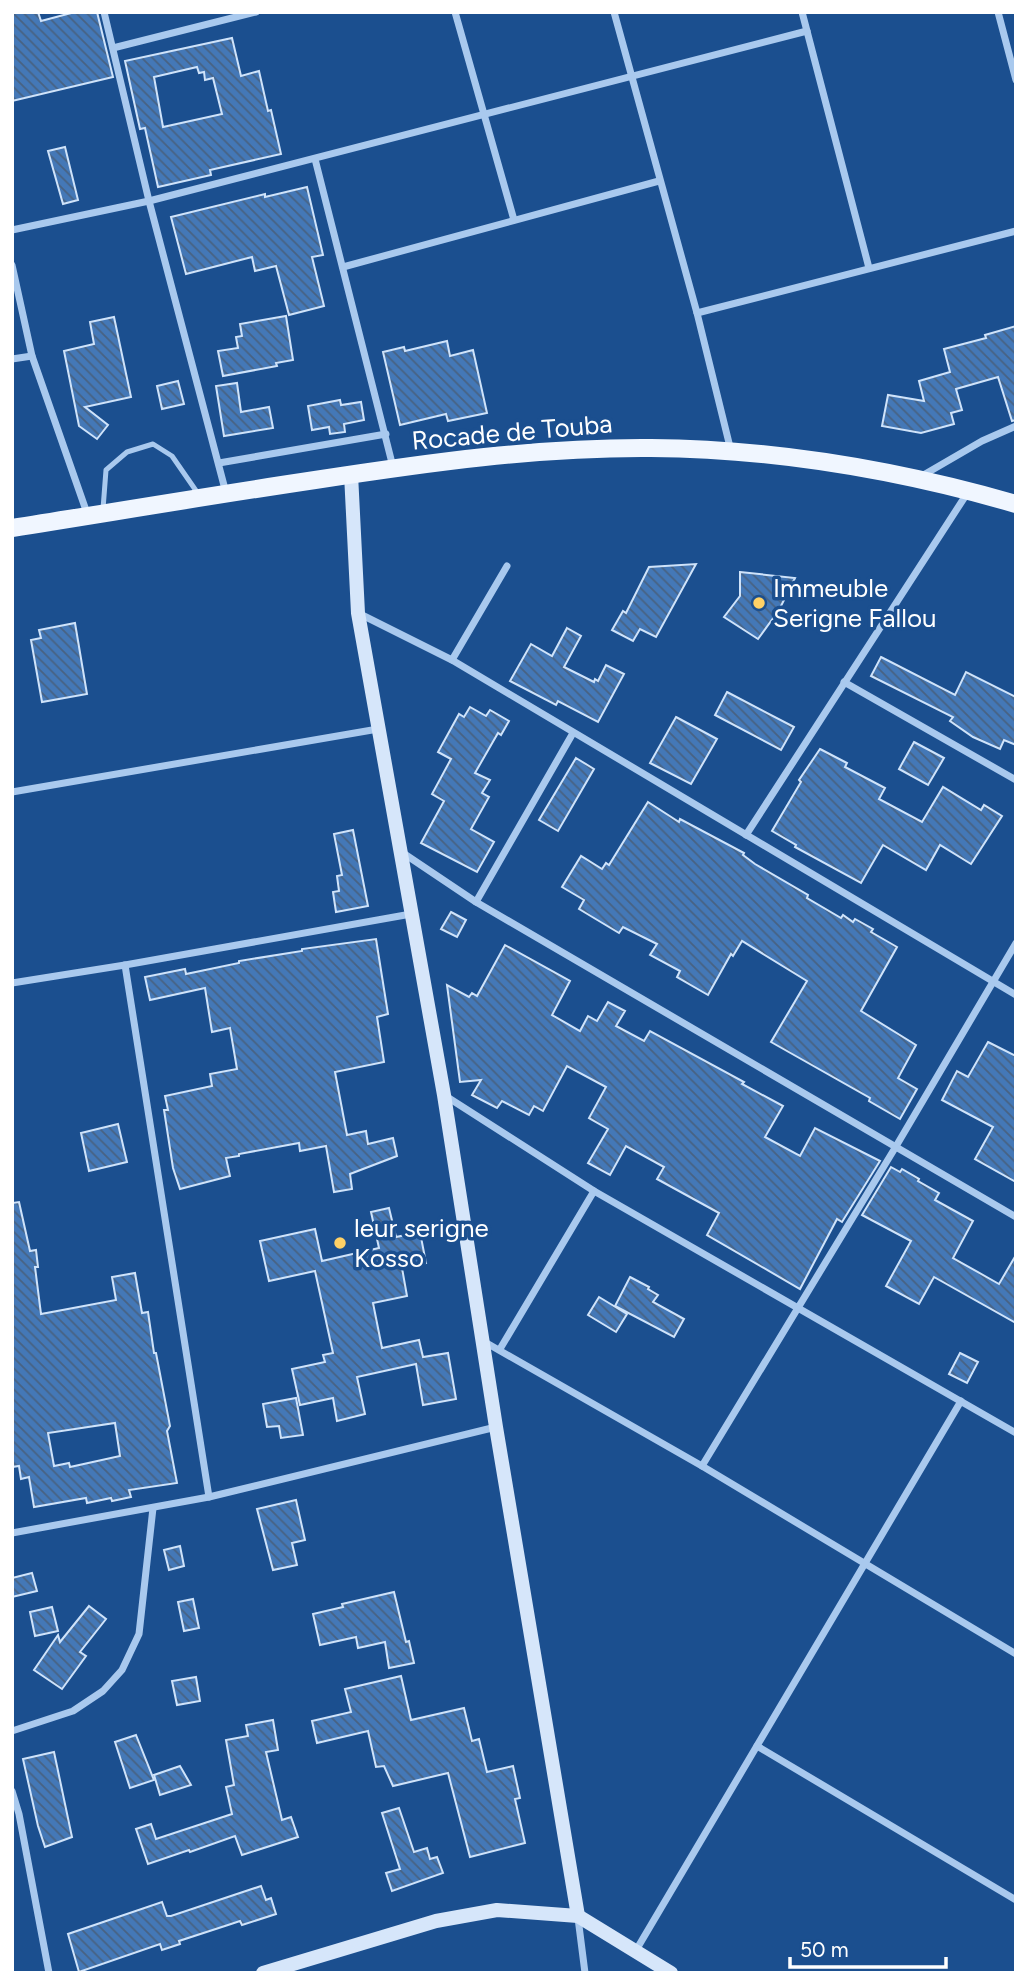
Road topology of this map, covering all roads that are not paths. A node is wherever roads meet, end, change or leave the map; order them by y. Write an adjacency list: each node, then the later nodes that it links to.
1 (104, 12): 10 (street)
2 (256, 12): 10 (street)
3 (455, 12): 13 (street)
4 (614, 12): 11 (street)
5 (802, 12): 7 (street)
6 (998, 12): 9 (street)
7 (807, 31): 11 (street); 22 (street)
8 (1016, 34): 9 (street)
9 (1005, 36): 12 (street)
10 (113, 47): 16 (street)
11 (630, 75): 13 (street); 15 (street)
12 (1016, 80)
13 (483, 114): 14 (street); 17 (street)
14 (315, 159): 16 (street); 21 (street)
15 (659, 181): 17 (street); 23 (street)
16 (149, 201): 18 (street); 29 (street)
17 (514, 220): 21 (street)
18 (12, 230)
19 (1016, 232): 22 (street)
20 (12, 265): 24 (street)
21 (343, 267): 27 (street)
22 (869, 268): 23 (street)
23 (697, 313): 28 (street)
24 (32, 356): 25 (street); 37 (street)
25 (12, 359)
26 (1016, 426): 32 (street)
27 (386, 434): 29 (street); 30 (street)
28 (731, 452): 30 (main road, Rocade de Touba); 32 (main road, Rocade de Touba)
29 (219, 463): 34 (street)
30 (393, 468): 31 (main road, Rocade de Touba)
31 (351, 474): 34 (main road, Rocade de Touba); 40 (street)
32 (916, 480): 33 (main road, Rocade de Touba)
33 (969, 491): 36 (main road, Rocade de Touba); 42 (street)
34 (226, 494): 35 (main road, Rocade de Touba)
35 (201, 498): 37 (main road, Rocade de Touba); 37 (lane)
36 (1016, 504)
37 (95, 515): 38 (main road, Rocade de Touba)
38 (12, 528)
39 (507, 566): 41 (street)
40 (358, 613): 41 (street); 43 (street)
41 (452, 660): 44 (street)
42 (844, 682): 45 (street); 47 (street)
43 (379, 729): 46 (street); 48 (street)
44 (573, 733): 47 (street); 49 (street)
45 (1016, 780)
46 (12, 792)
47 (746, 835): 53 (street)
48 (400, 850): 49 (street); 50 (street)
49 (475, 902): 57 (street)
50 (411, 914): 52 (street); 56 (street)
51 (1016, 943): 53 (street)
52 (125, 965): 54 (street); 67 (street)
53 (993, 981): 55 (street); 57 (street)
54 (12, 983)
55 (1016, 995)
56 (444, 1096): 58 (street); 61 (street)
57 (895, 1148): 59 (street); 60 (street)
58 (594, 1191): 60 (street); 62 (street)
59 (1016, 1217)
60 (798, 1308): 63 (street); 66 (street)
61 (483, 1341): 62 (street); 64 (street)
62 (500, 1349): 66 (street)
63 (961, 1401): 65 (street); 70 (street)
64 (496, 1427): 67 (street); 76 (street)
65 (1016, 1433)
66 (702, 1466): 70 (street)
67 (209, 1497): 68 (street)
68 (153, 1508): 69 (street); 72 (street)
69 (12, 1533)
70 (865, 1564): 71 (street); 73 (street)
71 (1016, 1654)
72 (12, 1731)
73 (757, 1746): 75 (street); 77 (street)
74 (12, 1791): 78 (street)
75 (1016, 1900)
76 (578, 1916): 77 (street); 79 (street); 80 (street)
77 (635, 1952): 81 (street)
78 (49, 1973)
79 (263, 1973)
80 (585, 1973)
81 (671, 1973)

